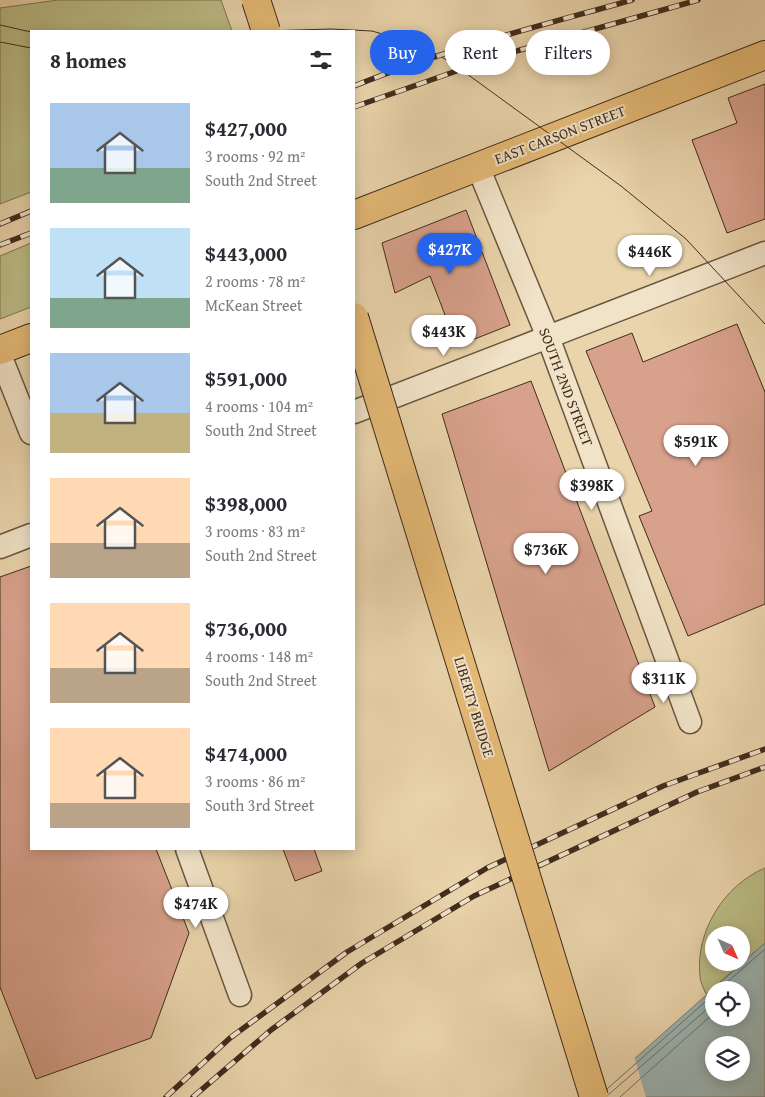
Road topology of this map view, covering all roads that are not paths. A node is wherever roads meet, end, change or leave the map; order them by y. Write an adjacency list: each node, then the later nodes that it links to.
1 (256, 0): 2 (main road, bridge)
2 (266, 30)
3 (765, 55): 4 (main road, EAST CARSON STREET)
4 (478, 167): 5 (main road, EAST CARSON STREET); 8 (street, SOUTH 2ND STREET)
5 (355, 215)
6 (765, 253): 8 (street)
7 (355, 320): 19 (main road, LIBERTY BRIDGE, bridge)
8 (548, 337): 12 (street); 16 (street, SOUTH 2ND STREET)
9 (30, 338): 10 (main road)
10 (0, 350)
11 (0, 354): 13 (street)
12 (355, 412)
13 (30, 429)
14 (30, 535): 15 (street)
15 (0, 547)
16 (690, 722)
17 (187, 850): 18 (street)
18 (240, 995)
19 (594, 1097)

